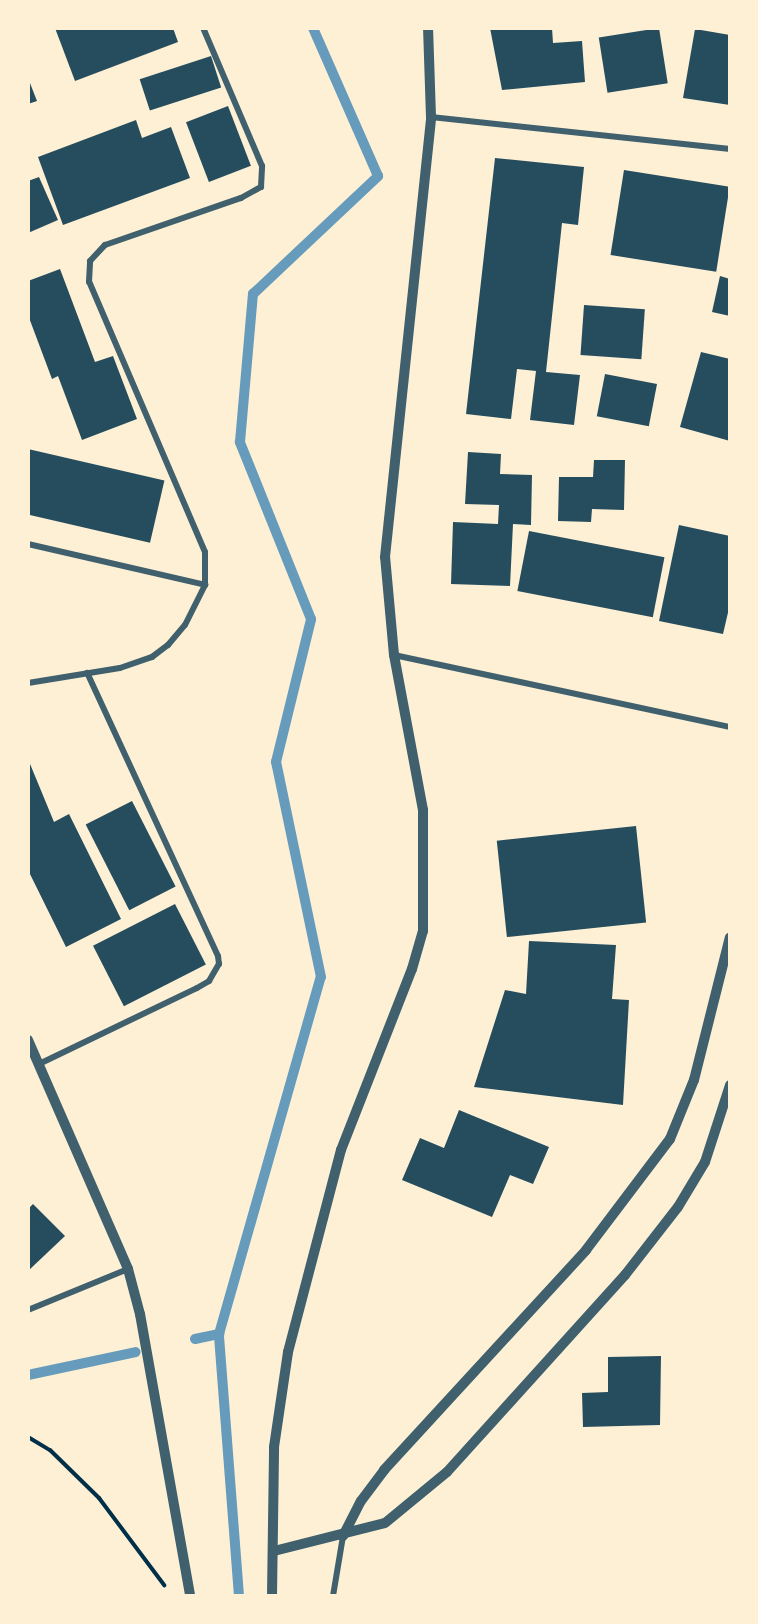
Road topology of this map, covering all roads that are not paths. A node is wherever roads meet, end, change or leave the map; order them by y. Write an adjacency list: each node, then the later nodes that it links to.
1 (203, 28): 6 (street)
2 (428, 28): 3 (street)
3 (431, 117): 4 (street); 7 (street)
4 (729, 149)
5 (28, 544): 6 (street)
6 (205, 585): 8 (street)
7 (394, 655): 10 (street); 18 (street)
8 (87, 673): 9 (street); 13 (street)
9 (28, 683)
10 (729, 727)
11 (729, 937): 17 (street)
12 (28, 1040): 13 (street)
13 (39, 1064): 15 (street)
14 (729, 1085): 17 (street)
15 (128, 1269): 16 (street); 19 (street)
16 (28, 1310)
17 (343, 1536): 18 (street); 21 (street)
18 (274, 1551): 20 (street)
19 (190, 1596)
20 (272, 1596)
21 (333, 1596)

